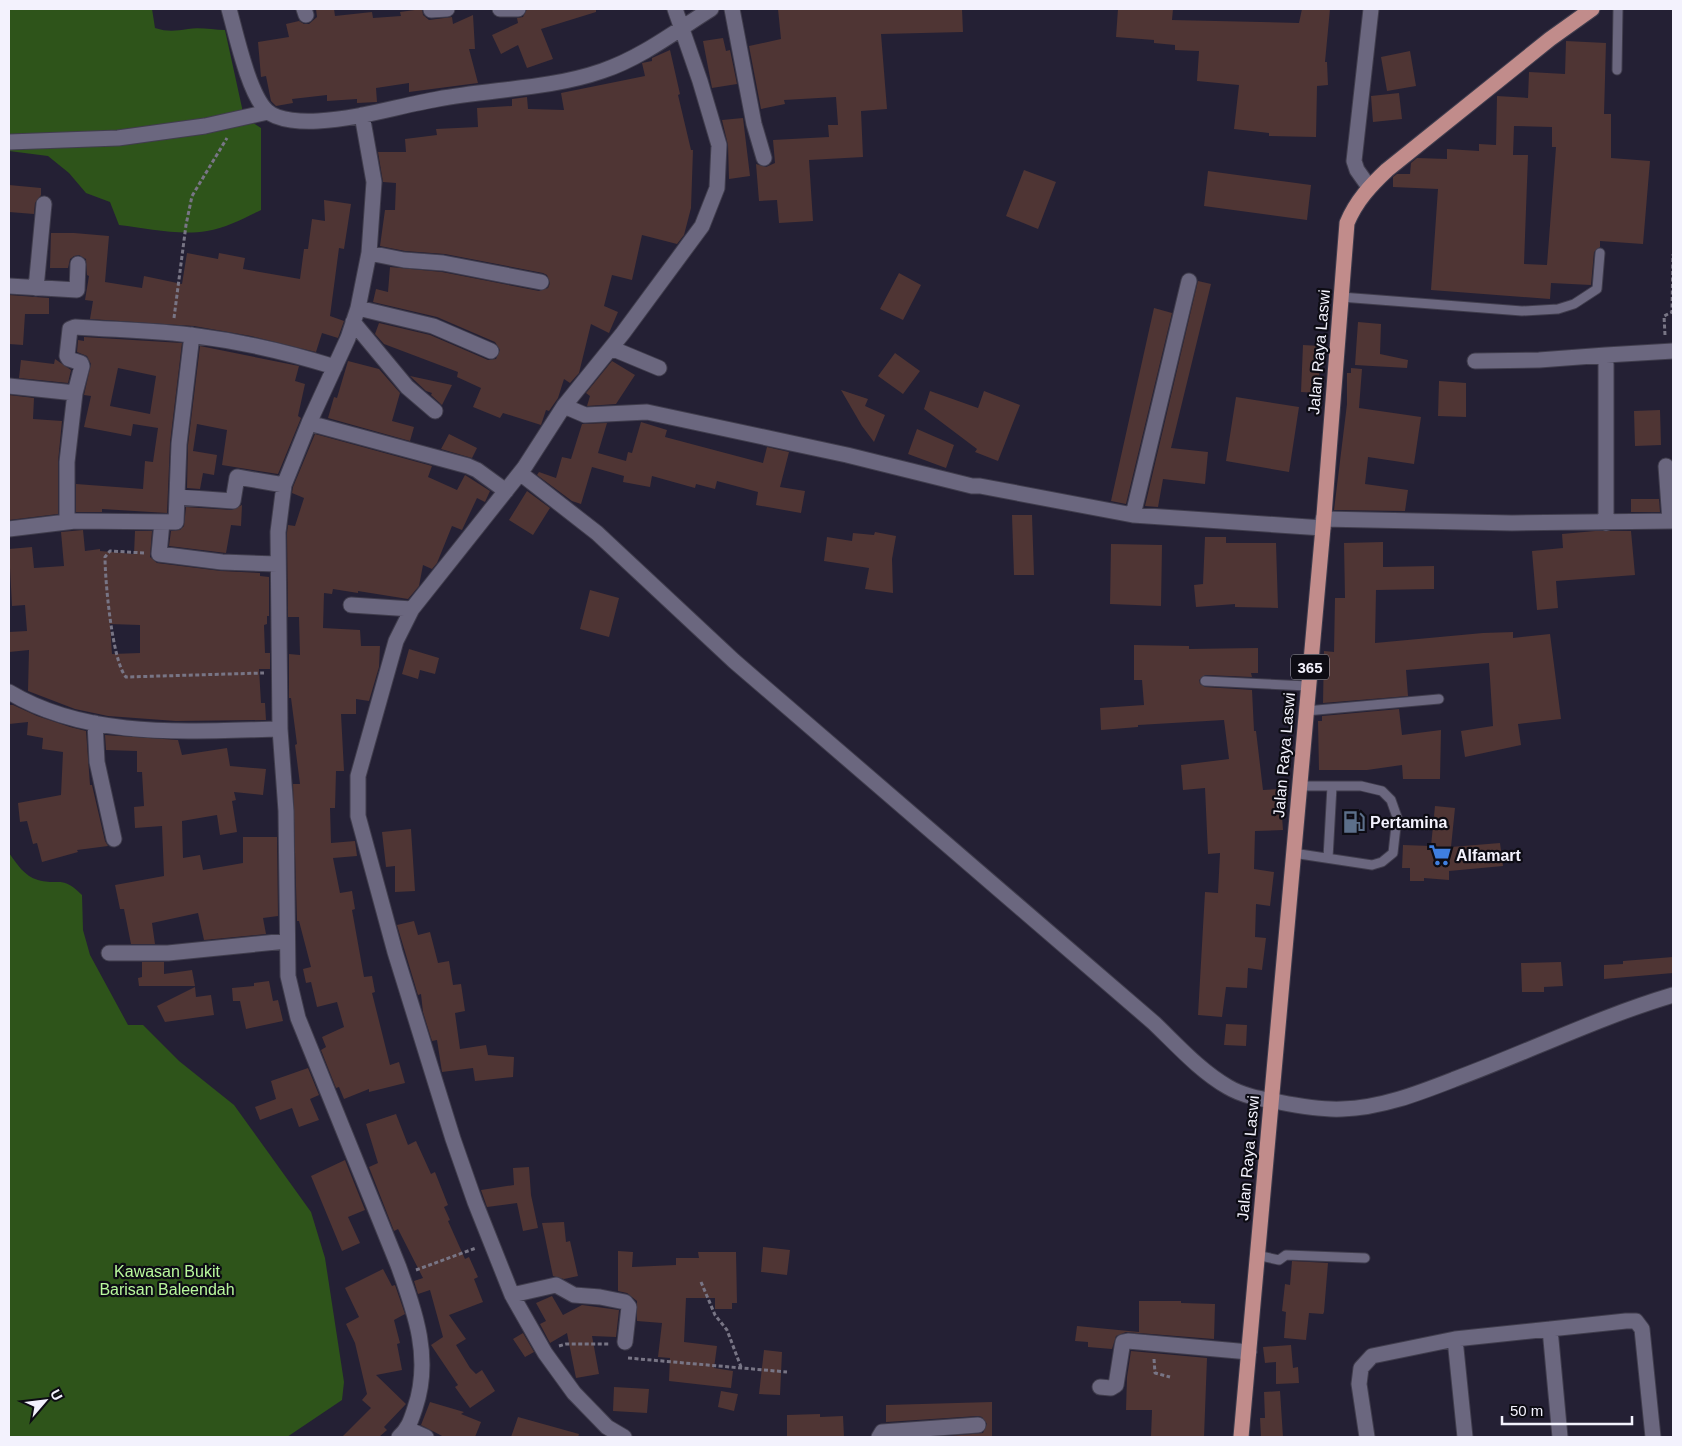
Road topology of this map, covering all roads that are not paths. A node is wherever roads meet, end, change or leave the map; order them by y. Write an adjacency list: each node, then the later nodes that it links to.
1 (229, 9): 14 (street)
2 (447, 9): 11 (street)
3 (500, 9): 4 (street)
4 (518, 9)
5 (676, 9): 12 (street)
6 (711, 9): 12 (street)
7 (732, 9): 17 (street)
8 (1371, 9): 18 (street)
9 (1592, 9): 18 (main road, Jalan Raya Laswi / 365)
10 (1618, 9): 13 (lane)
11 (431, 10)
12 (682, 27): 15 (street); 30 (street)
13 (1617, 70)
14 (268, 112): 15 (street); 16 (street)
15 (362, 115): 20 (street)
16 (9, 142)
17 (764, 158)
18 (1369, 187): 27 (main road, Jalan Raya Laswi / 365)
19 (44, 204): 26 (street)
20 (369, 252): 24 (street); 28 (street)
21 (1600, 253): 27 (lane)
22 (78, 264): 26 (street)
23 (1189, 281): 47 (street)
24 (541, 282)
25 (9, 286): 26 (street)
26 (36, 288)
27 (1341, 296): 52 (main road, Jalan Raya Laswi / 365)
28 (353, 322): 31 (street); 35 (street); 40 (street)
29 (192, 335): 35 (street); 38 (street); 46 (street)
30 (611, 348): 36 (street); 39 (street)
31 (491, 351)
32 (1673, 352): 33 (street)
33 (1606, 355): 34 (street); 51 (street)
34 (1475, 361)
35 (335, 367): 41 (street)
36 (659, 368)
37 (9, 386): 38 (street)
38 (75, 393): 49 (street)
39 (564, 406): 43 (street); 47 (street)
40 (436, 411)
41 (309, 423): 44 (street); 45 (street)
42 (1666, 466): 48 (street)
43 (520, 473): 45 (street); 72 (street)
44 (284, 485): 46 (street); 54 (street)
45 (506, 491): 56 (street)
46 (178, 497): 50 (street)
47 (1137, 518): 52 (street)
48 (1672, 521): 51 (street)
49 (67, 522): 50 (street); 53 (street)
50 (162, 522): 54 (street)
51 (1606, 523): 52 (street)
52 (1322, 528): 58 (main road, Jalan Raya Laswi / 365)
53 (9, 529)
54 (277, 564): 63 (street)
55 (351, 605): 56 (street)
56 (412, 609): 75 (street)
57 (1205, 681): 58 (lane)
58 (1308, 686): 61 (main road, Jalan Raya Laswi / 365)
59 (9, 692): 62 (street)
60 (1440, 699): 61 (lane)
61 (1306, 711): 64 (main road, Jalan Raya Laswi / 365)
62 (95, 723): 63 (street); 66 (street)
63 (280, 729): 69 (street)
64 (1299, 786): 65 (lane); 67 (main road, Jalan Raya Laswi / 365)
65 (1332, 786): 68 (lane); 68 (lane)
66 (114, 839)
67 (1293, 853): 68 (lane); 72 (main road, Jalan Raya Laswi / 365)
68 (1328, 858)
69 (288, 941): 70 (street); 83 (street)
70 (110, 953)
71 (1673, 995): 72 (street)
72 (1270, 1101): 73 (main road, Jalan Raya Laswi / 365)
73 (1256, 1255): 74 (lane); 79 (main road, Jalan Raya Laswi / 365)
74 (1365, 1258)
75 (512, 1295): 78 (street); 85 (street)
76 (1550, 1329): 77 (street); 90 (street); 91 (street)
77 (1455, 1339): 88 (street); 89 (street)
78 (625, 1342)
79 (1249, 1352): 80 (street); 87 (main road, Jalan Raya Laswi / 365)
80 (1100, 1388)
81 (978, 1426): 82 (street)
82 (930, 1432): 86 (street)
83 (404, 1433): 84 (street)
84 (426, 1437)
85 (624, 1437)
86 (879, 1437)
87 (1240, 1437)
88 (1366, 1437)
89 (1465, 1437)
90 (1560, 1437)
91 (1653, 1437)

